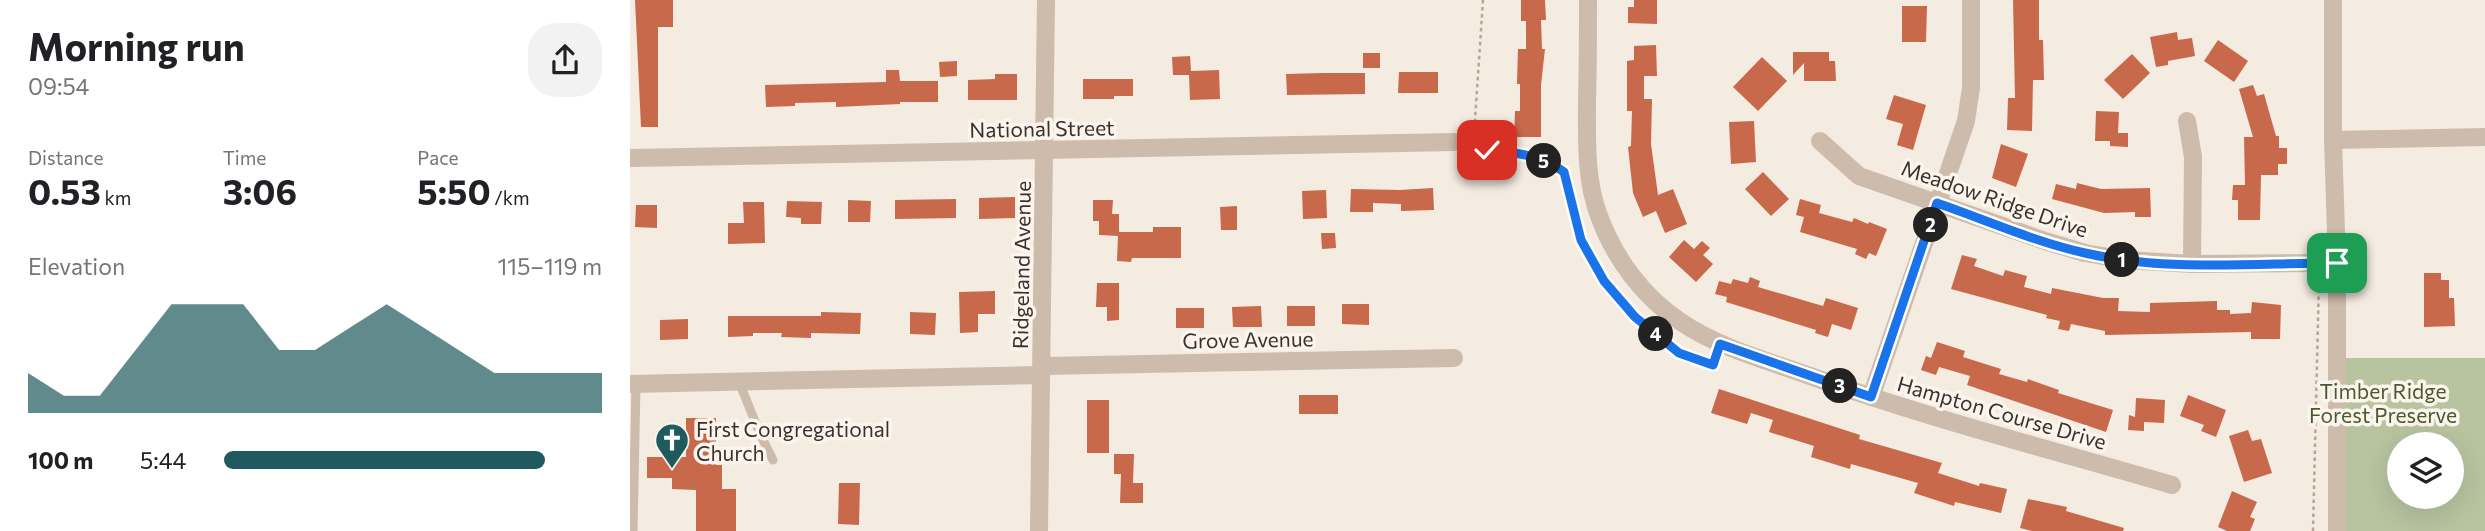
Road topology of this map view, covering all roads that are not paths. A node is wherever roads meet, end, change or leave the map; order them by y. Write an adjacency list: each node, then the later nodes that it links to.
1 (1046, 0): 10 (street, Ridgeland Avenue)
2 (1588, 0): 19 (street, Hampton Course Drive)
3 (1971, 0): 12 (street)
4 (2333, 0): 7 (street)
5 (2187, 121): 14 (street)
6 (2485, 136): 7 (street)
7 (2333, 140): 13 (street)
8 (1820, 141): 12 (street, Meadow Ridge Drive)
9 (1454, 142): 10 (street, National Street)
10 (1045, 151): 11 (street, National Street); 16 (street, Ridgeland Avenue)
11 (630, 158)
12 (1937, 203): 14 (street, Meadow Ridge Drive); 19 (street)
13 (2337, 263): 14 (street, Meadow Ridge Drive); 24 (street)
14 (2192, 264)
15 (1454, 358): 16 (street, Grove Avenue)
16 (1042, 370): 17 (street, Grove Avenue); 23 (street, Ridgeland Avenue)
17 (739, 382): 18 (street, Grove Avenue); 20 (lane)
18 (633, 384): 22 (lane)
19 (1871, 397): 21 (street, Hampton Course Drive)
20 (773, 460)
21 (2172, 485)
22 (633, 531)
23 (1039, 531)
24 (2337, 531)

